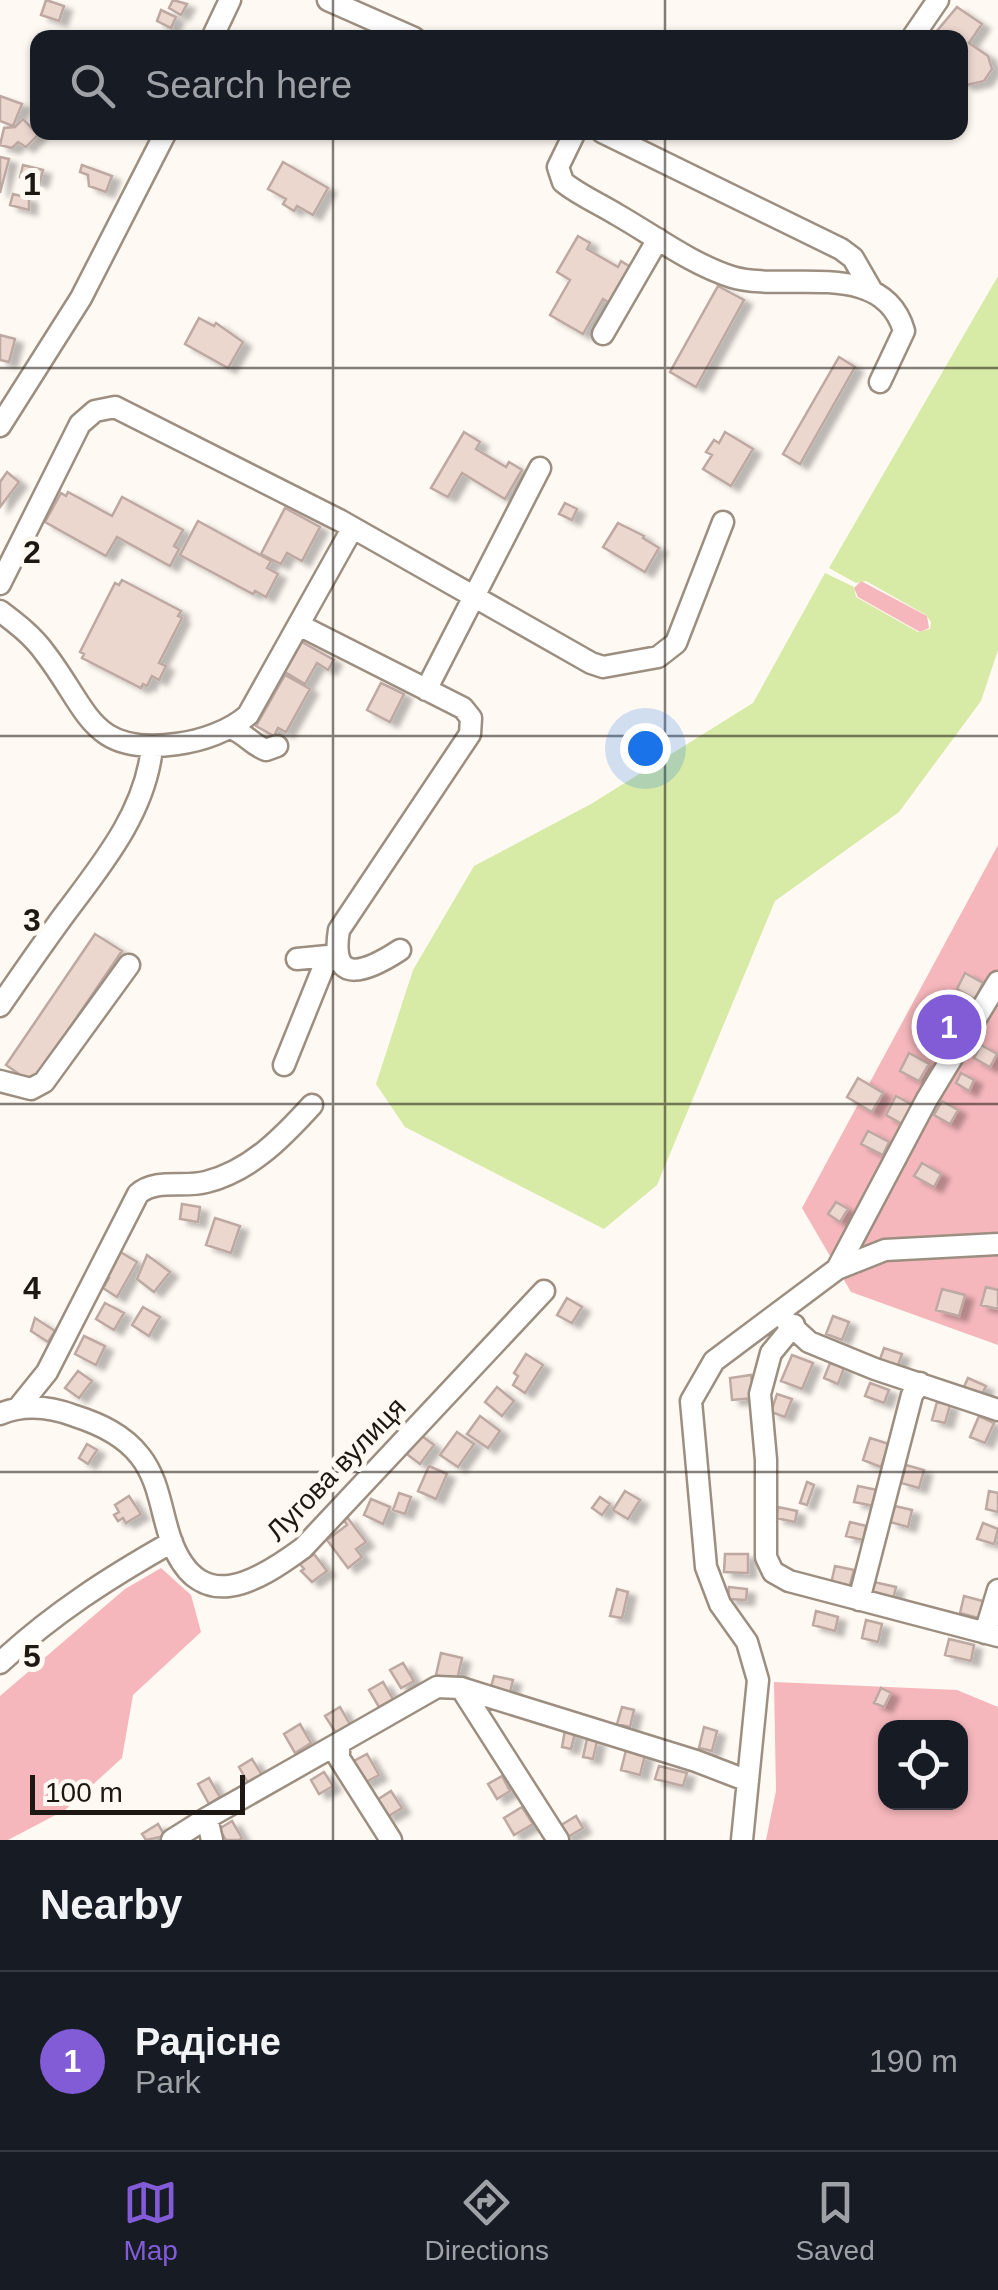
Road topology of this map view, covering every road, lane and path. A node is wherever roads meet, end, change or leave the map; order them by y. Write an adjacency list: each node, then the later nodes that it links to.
1 (230, 0): 4 (street)
2 (328, 0): 5 (street)
3 (938, 0): 6 (street)
4 (216, 30)
5 (396, 30)
6 (917, 30)
7 (162, 140): 14 (street)
8 (570, 140): 10 (street)
9 (618, 140): 11 (street)
10 (658, 239): 11 (street); 12 (street)
11 (872, 292): 13 (street)
12 (603, 334)
13 (880, 382)
14 (0, 426)
15 (540, 468): 19 (street)
16 (723, 522): 19 (street)
17 (352, 529): 18 (street); 19 (street); 21 (street)
18 (0, 584)
19 (474, 598): 22 (street)
20 (0, 611): 25 (street)
21 (299, 625): 22 (street); 23 (street)
22 (426, 690): 27 (street)
23 (230, 728): 24 (street); 25 (street)
24 (277, 746)
25 (152, 747): 31 (street)
26 (400, 950): 27 (street)
27 (333, 955): 28 (street); 32 (street)
28 (297, 960)
29 (129, 965): 33 (street)
30 (998, 982): 36 (street)
31 (0, 1006)
32 (284, 1065)
33 (0, 1081)
34 (312, 1105): 41 (street)
35 (998, 1244): 36 (street)
36 (838, 1269): 38 (street)
37 (544, 1291): 42 (street, Лугова вулиця)
38 (784, 1320): 39 (street); 44 (street); 49 (street)
39 (920, 1383): 40 (street); 44 (street)
40 (998, 1410)
41 (9, 1411): 42 (street)
42 (172, 1542): 46 (street)
43 (998, 1590): 45 (street)
44 (859, 1600): 45 (street)
45 (991, 1634)
46 (0, 1662)
47 (461, 1688): 48 (street); 49 (street); 54 (street)
48 (339, 1742): 50 (street); 53 (street)
49 (748, 1780): 55 (street)
50 (207, 1818): 51 (street); 52 (street)
51 (172, 1840)
52 (212, 1840)
53 (391, 1840)
54 (558, 1840)
55 (742, 1840)

